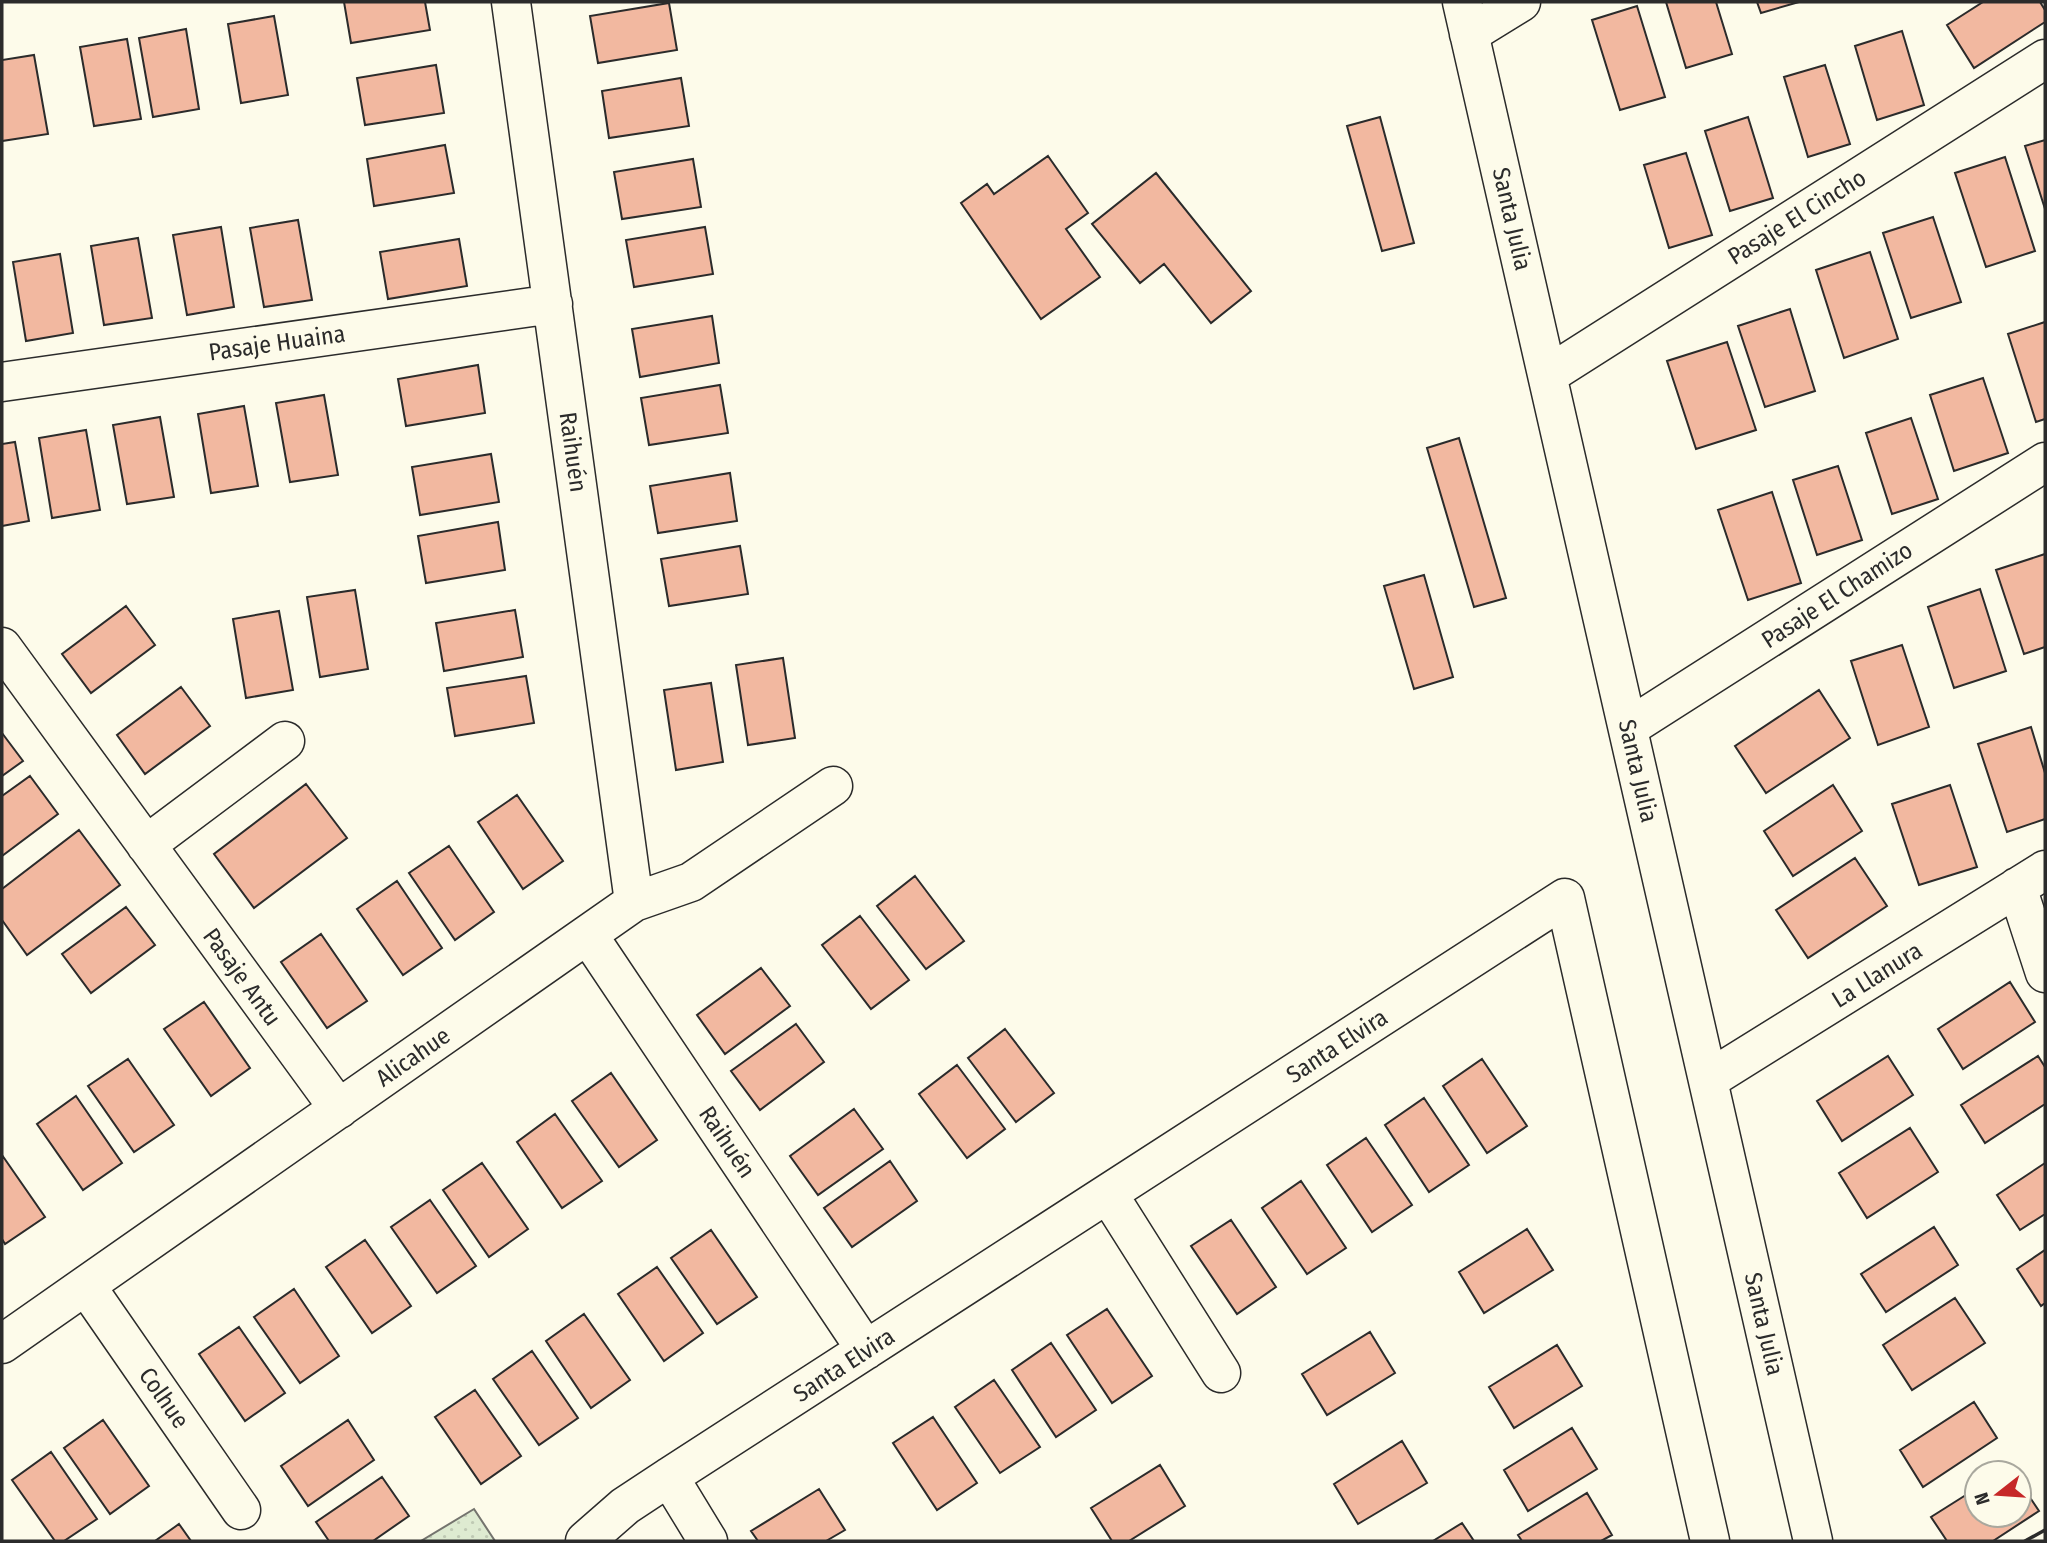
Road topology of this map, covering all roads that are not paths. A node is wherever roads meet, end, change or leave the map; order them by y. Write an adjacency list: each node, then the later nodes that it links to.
1 (511, 2): 5 (street, Raihuén)
2 (1521, 2): 3 (street)
3 (1466, 18): 6 (street, Santa Julia)
4 (2045, 59): 6 (street, Pasaje El Cincho)
5 (553, 304): 7 (street, Pasaje Huaina); 15 (street, Raihuén)
6 (1548, 375): 10 (street, Santa Julia)
7 (2, 382)
8 (2045, 462): 10 (street, Pasaje El Chamizo)
9 (2, 647): 13 (street, Pasaje Antu)
10 (1628, 728): 18 (street, Santa Julia)
11 (285, 741): 13 (street)
12 (833, 786): 15 (street, Alicahue)
13 (146, 845): 19 (street, Pasaje Antu)
14 (2031, 878): 17 (street); 18 (street, La Llanura)
15 (634, 902): 16 (street, Alicahue)
16 (588, 934): 19 (street, Alicahue); 23 (street, Raihuén)
17 (2045, 973)
18 (1708, 1080): 30 (street, Santa Julia)
19 (339, 1110): 21 (street, Alicahue)
20 (1108, 1194): 23 (street, Santa Elvira); 24 (street); 27 (street, Santa Elvira)
21 (86, 1286): 22 (street, Alicahue); 26 (street, Colhue)
22 (8, 1326)
23 (866, 1350): 25 (street, Santa Elvira)
24 (1221, 1373)
25 (669, 1477): 28 (street, Santa Elvira); 29 (street)
26 (241, 1510)
27 (1706, 1539)
28 (584, 1541)
29 (708, 1541)
30 (1814, 1541)

